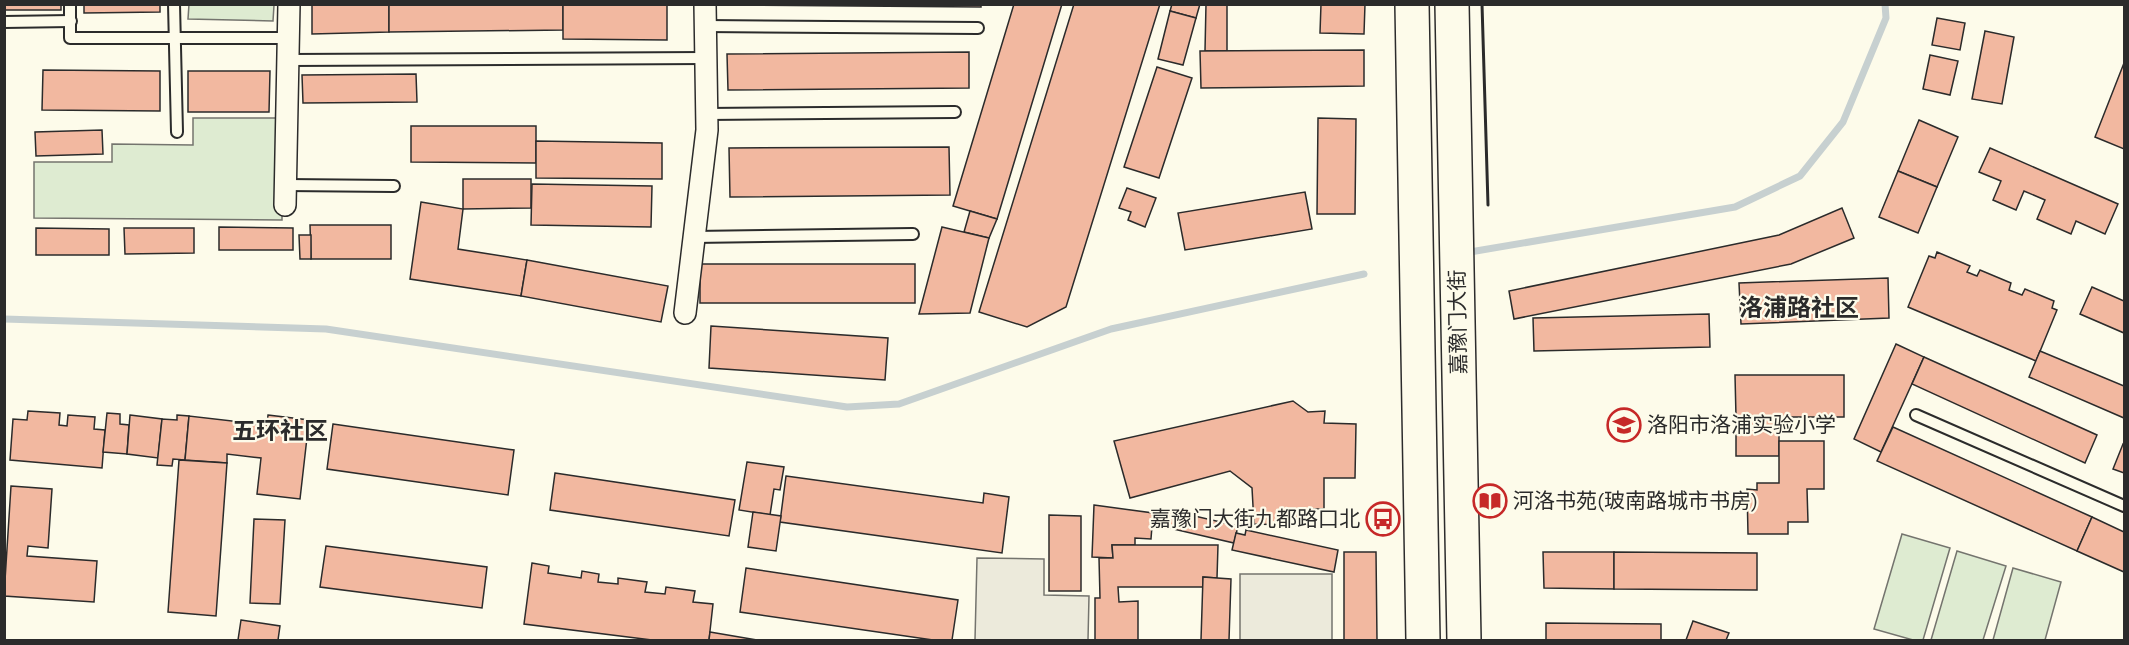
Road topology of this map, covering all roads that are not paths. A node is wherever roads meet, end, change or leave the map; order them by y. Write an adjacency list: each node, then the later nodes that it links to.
1 (70, 4): 7 (lane)
2 (174, 4): 11 (lane)
3 (289, 4): 12 (street)
4 (705, 4): 9 (street)
5 (1412, 4): 25 (highway, 嘉豫门大街)
6 (1452, 4): 26 (highway, 嘉豫门大街)
7 (70, 21): 8 (lane); 11 (lane)
8 (4, 22)
9 (705, 26): 10 (lane); 13 (street)
10 (978, 28)
11 (175, 38): 12 (lane); 17 (lane)
12 (288, 38): 14 (street)
13 (706, 58): 14 (lane); 16 (street)
14 (288, 60): 19 (street)
15 (955, 112): 16 (lane)
16 (706, 114): 21 (street)
17 (177, 132)
18 (394, 186): 19 (lane)
19 (286, 195)
20 (913, 234): 21 (lane)
21 (694, 237): 22 (street)
22 (685, 313)
23 (1916, 415): 24 (lane)
24 (2124, 506)
25 (1423, 640)
26 (1464, 640)

